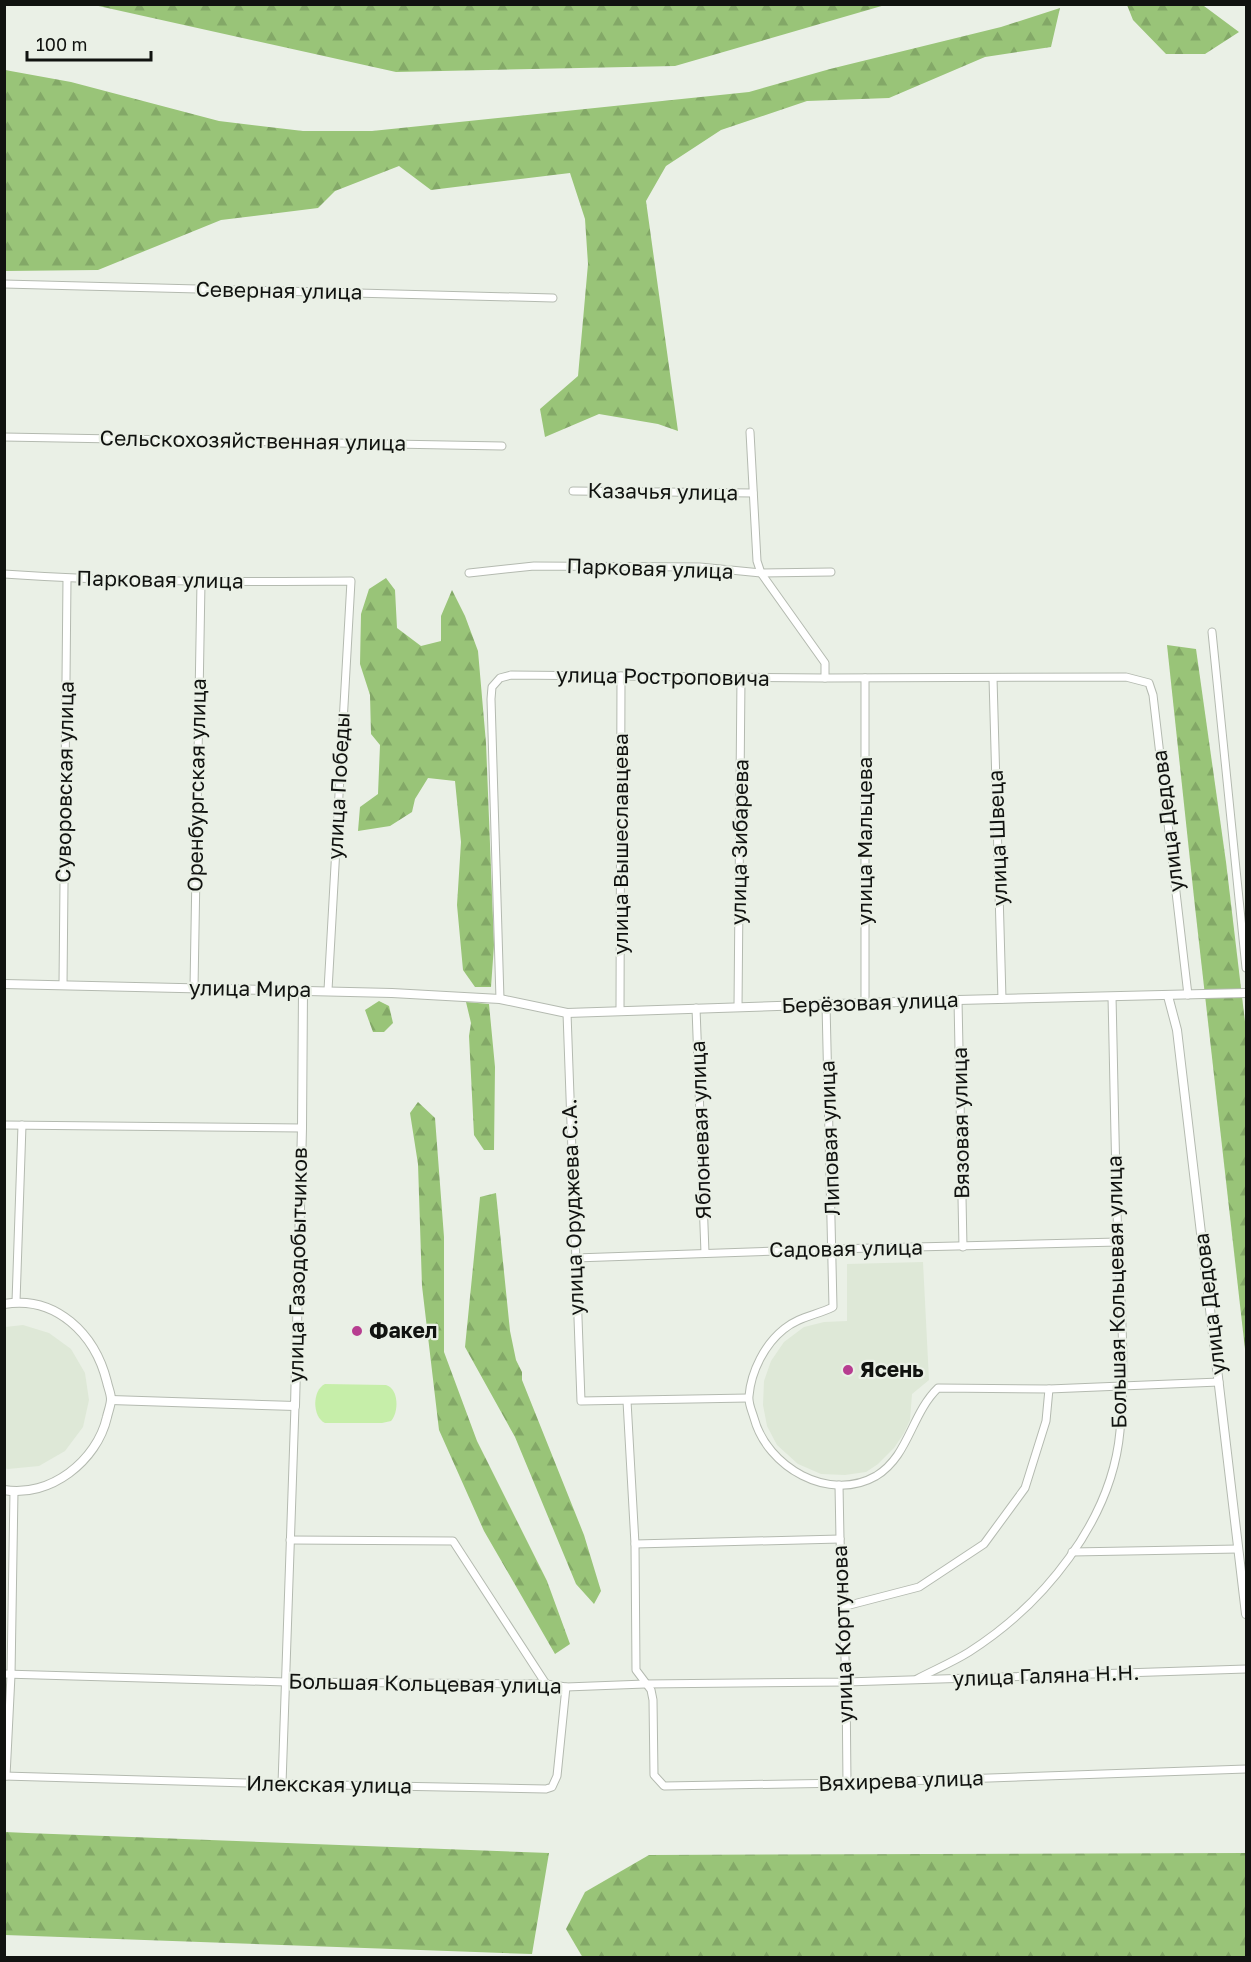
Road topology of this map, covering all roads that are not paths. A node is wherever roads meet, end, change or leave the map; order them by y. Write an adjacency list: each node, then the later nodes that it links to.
1 (4, 284): 2 (street, Северная улица)
2 (553, 298)
3 (750, 432): 7 (street)
4 (4, 437): 5 (street, Сельскохозяйственная улица)
5 (502, 446)
6 (573, 491): 7 (street, Казачья улица)
7 (753, 493): 10 (street)
8 (831, 572): 10 (street, Парковая улица)
9 (469, 573): 10 (street, Парковая улица)
10 (761, 573): 18 (street)
11 (4, 574): 12 (street, Парковая улица)
12 (67, 579): 14 (street, Парковая улица); 24 (street, Суворовская улица)
13 (351, 581): 14 (street, Парковая улица); 27 (street, улица Победы)
14 (201, 582): 25 (street, Оренбургская улица)
15 (1212, 632): 22 (street)
16 (621, 676): 17 (street, улица Ростроповича); 32 (street, улица Ростроповича); 39 (street, улица Вышеславцева)
17 (741, 678): 18 (street, улица Ростроповича); 37 (street, улица Зибарева)
18 (825, 678): 19 (street, улица Ростроповича)
19 (864, 678): 20 (street, улица Ростроповича); 35 (street, улица Мальцева)
20 (993, 678): 21 (street, улица Ростроповича); 33 (street, улица Швеца)
21 (1149, 683): 29 (street, улица Дедова)
22 (1246, 968)
23 (4, 984): 24 (street, улица Мира)
24 (63, 985): 25 (street, улица Мира)
25 (194, 988): 26 (street, улица Мира)
26 (303, 990): 27 (street, улица Мира); 43 (street, улица Газодобытчиков)
27 (328, 990): 32 (street, улица Мира)
28 (1246, 993): 29 (street, Берёзовая улица)
29 (1188, 995): 30 (street, Берёзовая улица)
30 (1168, 996): 31 (street, Берёзовая улица); 51 (street, улица Дедова)
31 (1112, 997): 33 (street, Берёзовая улица); 44 (street, Большая Кольцевая улица)
32 (497, 998): 40 (street, Берёзовая улица)
33 (1002, 999): 34 (street, Берёзовая улица)
34 (958, 1000): 35 (street, Берёзовая улица); 45 (street, Вязовая улица)
35 (866, 1003): 36 (street, Берёзовая улица)
36 (826, 1004): 37 (street, Берёзовая улица); 46 (street, Липовая улица)
37 (738, 1007): 38 (street, Берёзовая улица)
38 (696, 1008): 39 (street, Берёзовая улица); 47 (street, Яблоневая улица)
39 (620, 1011): 40 (street, Берёзовая улица)
40 (567, 1013): 48 (street, улица Оруджева С.А.)
41 (4, 1125): 42 (street)
42 (22, 1125): 43 (street); 49 (street)
43 (302, 1128): 57 (street, улица Газодобытчиков)
44 (1118, 1242): 45 (street, Садовая улица); 52 (street, Большая Кольцевая улица)
45 (963, 1247): 46 (street, Садовая улица)
46 (833, 1249): 47 (street, Садовая улица); 54 (street, Липовая улица)
47 (705, 1253): 48 (street, Садовая улица)
48 (575, 1258): 56 (street, улица Оруджева С.А.)
49 (16, 1302): 50 (street); 55 (street)
50 (4, 1304)
51 (1219, 1382): 52 (street); 64 (street, улица Дедова)
52 (1122, 1386): 53 (street); 65 (street, Большая Кольцевая улица)
53 (1049, 1389): 58 (street); 66 (street)
54 (748, 1398): 56 (street); 58 (street)
55 (111, 1400): 57 (street); 60 (street)
56 (627, 1401): 63 (street, Вяхирева улица)
57 (295, 1406): 62 (street, улица Газодобытчиков)
58 (839, 1485): 61 (street, улица Кортунова)
59 (4, 1490): 60 (street)
60 (14, 1491): 69 (street)
61 (840, 1539): 63 (street); 66 (street, улица Кортунова)
62 (290, 1540): 71 (street, улица Газодобытчиков); 73 (street)
63 (635, 1544): 74 (street, Вяхирева улица)
64 (1238, 1549): 65 (street); 67 (street, улица Дедова)
65 (1072, 1552): 70 (street, Большая Кольцевая улица)
66 (843, 1607): 72 (street, улица Кортунова)
67 (1246, 1614)
68 (1246, 1669): 70 (street, улица Галяна Н.Н.)
69 (8, 1675): 71 (street, Большая Кольцевая улица); 77 (street)
70 (915, 1680): 72 (street, улица Галяна Н.Н.)
71 (286, 1682): 73 (street, Большая Кольцевая улица); 79 (street, улица Газодобытчиков)
72 (846, 1682): 74 (street, Большая Кольцевая улица); 78 (street, улица Кортунова)
73 (546, 1684): 75 (street, Большая Кольцевая улица)
74 (645, 1684): 75 (street, Большая Кольцевая улица); 78 (street, Вяхирева улица)
75 (566, 1687): 79 (street, Илекская улица)
76 (1246, 1769): 78 (street, Вяхирева улица)
77 (5, 1776): 79 (street, Илекская улица)
78 (847, 1783)
79 (282, 1785)

